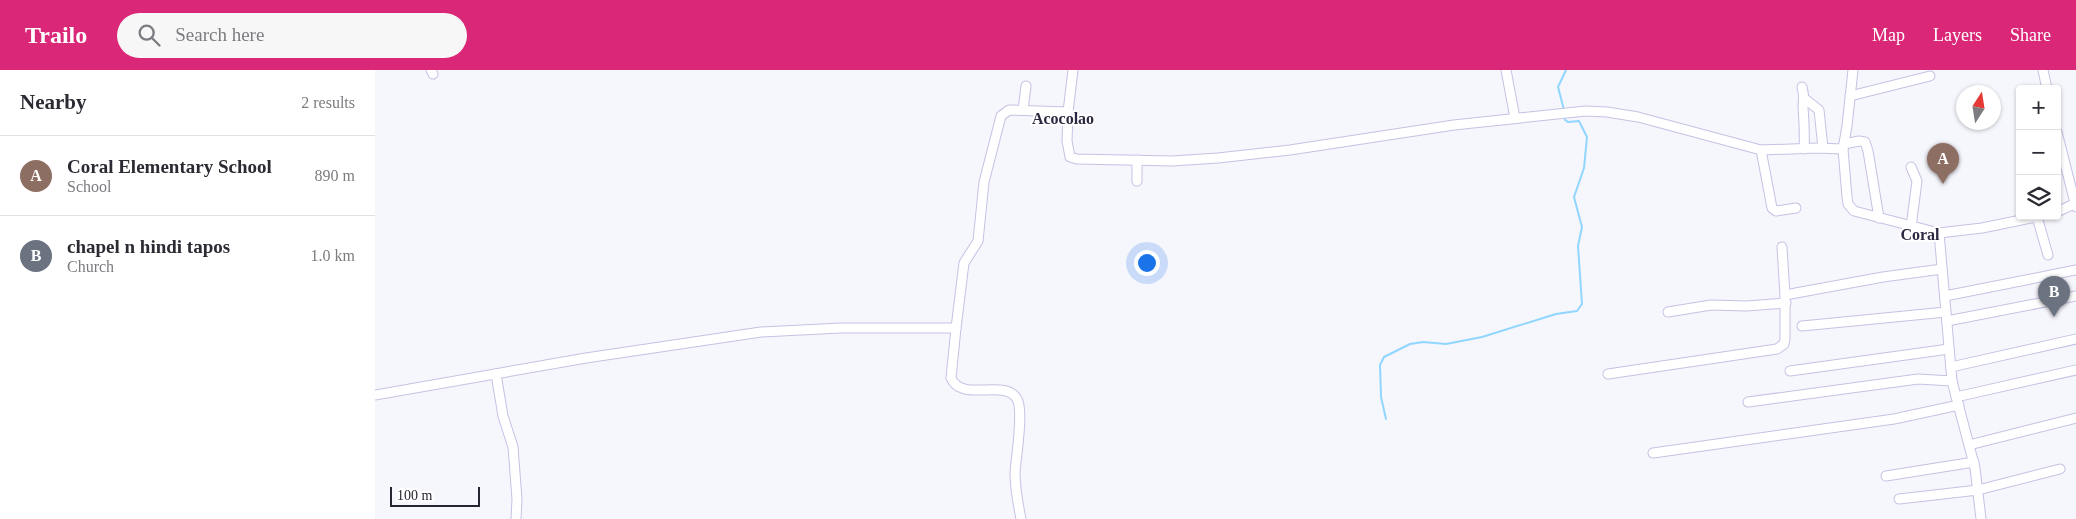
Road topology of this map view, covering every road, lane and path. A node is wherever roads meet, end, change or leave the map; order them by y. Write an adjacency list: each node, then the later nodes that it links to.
1 (1073, 70): 12 (street)
2 (1506, 70): 13 (street)
3 (1853, 70): 9 (street)
4 (2043, 70): 6 (street)
5 (1930, 76): 9 (street)
6 (2046, 85)
7 (1027, 86): 11 (street)
8 (1802, 87): 10 (street)
9 (1850, 96): 14 (street)
10 (1805, 99): 16 (street); 17 (street)
11 (1023, 110): 12 (street); 40 (street)
12 (1068, 112): 19 (street)
13 (1515, 118): 18 (street); 19 (street)
14 (1843, 147): 16 (street); 25 (street); 25 (street)
15 (2061, 147): 22 (street)
16 (1823, 148): 17 (street)
17 (1804, 149): 18 (street)
18 (1761, 150): 23 (street)
19 (1137, 160): 21 (street)
20 (1911, 167): 28 (street)
21 (1137, 181)
22 (2076, 205): 24 (street)
23 (1796, 208)
24 (2061, 211)
25 (1879, 218): 28 (street)
26 (2023, 220): 29 (street)
27 (2040, 220): 31 (street)
28 (1911, 227): 29 (street)
29 (1939, 233): 32 (street)
30 (1782, 248): 36 (street)
31 (2048, 255)
32 (1942, 269): 34 (street); 36 (street)
33 (2076, 270): 34 (street)
34 (1945, 296): 38 (street)
35 (2076, 296): 38 (street)
36 (1786, 299): 37 (street); 47 (street)
37 (1668, 312)
38 (1947, 316): 39 (street); 42 (street)
39 (1802, 326)
40 (956, 328): 46 (street); 61 (street)
41 (2076, 339): 43 (street)
42 (1949, 348): 43 (street); 45 (street)
43 (1951, 367): 48 (street)
44 (2076, 370): 50 (street)
45 (1790, 371)
46 (496, 374): 49 (street); 60 (street)
47 (1608, 374)
48 (1952, 381): 50 (street); 51 (street)
49 (375, 394)
50 (1957, 401): 53 (street); 54 (street)
51 (1748, 402)
52 (2076, 418): 53 (street)
53 (1969, 445): 55 (street)
54 (1653, 453)
55 (1973, 462): 57 (street); 58 (street)
56 (2061, 469): 58 (street)
57 (1887, 476)
58 (1978, 490): 59 (street); 62 (street)
59 (1899, 499)
60 (516, 519)
61 (1021, 519)
62 (1981, 519)

